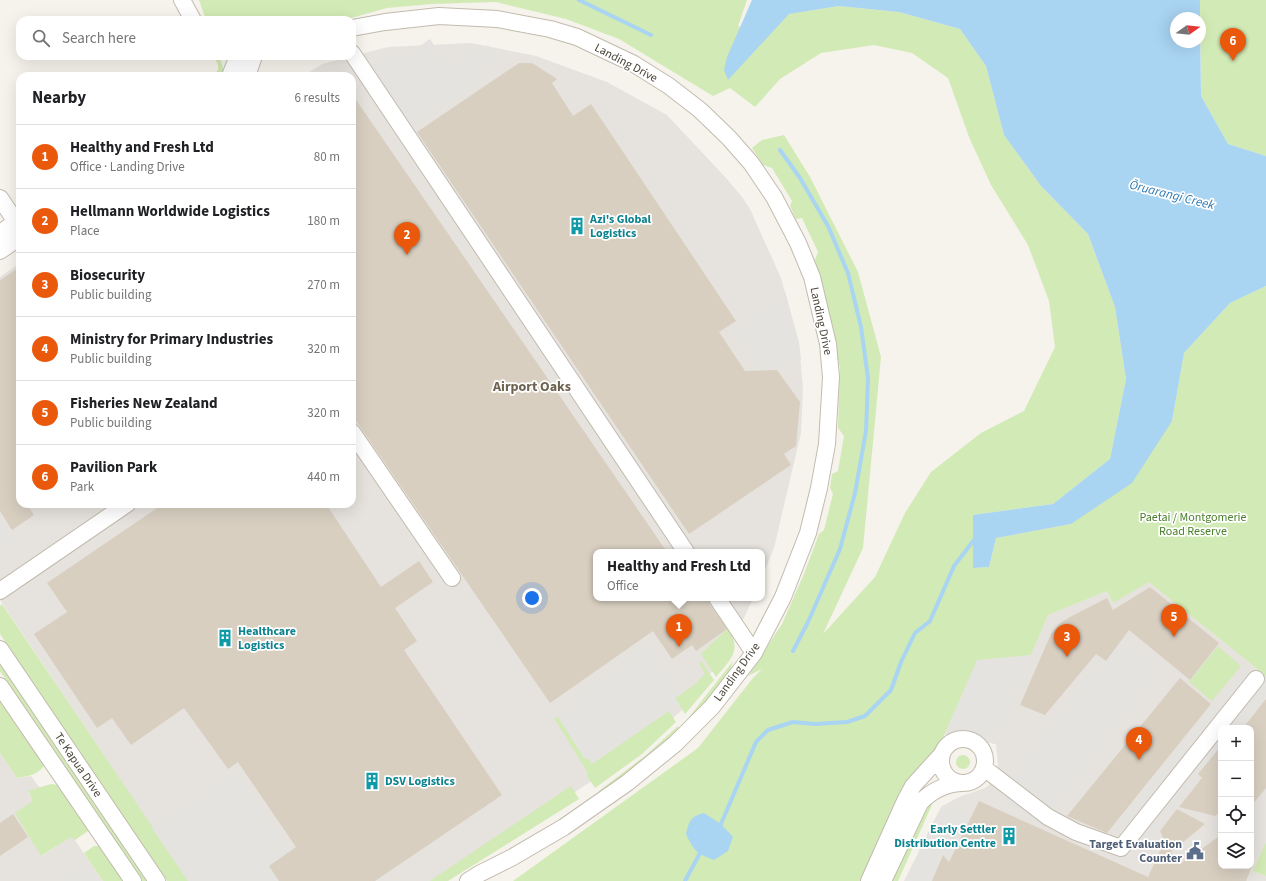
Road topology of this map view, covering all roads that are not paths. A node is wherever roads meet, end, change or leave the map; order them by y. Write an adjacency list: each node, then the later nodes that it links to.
1 (182, 0): 2 (street)
2 (190, 16)
3 (356, 27): 22 (street, Landing Drive)
4 (356, 59): 17 (street)
5 (236, 60): 7 (street)
6 (253, 60): 8 (street)
7 (232, 72)
8 (248, 72)
9 (0, 198): 10 (street)
10 (16, 222)
11 (16, 227): 13 (street)
12 (16, 230): 14 (street)
13 (0, 233)
14 (0, 251)
15 (356, 438): 18 (street)
16 (121, 508): 19 (street)
17 (684, 549)
18 (452, 578)
19 (0, 591)
20 (719, 601): 22 (street)
21 (0, 649): 30 (street, Te Kapua Drive)
22 (754, 653): 28 (street, Landing Drive)
23 (1256, 679): 26 (street)
24 (0, 686): 29 (street, Te Kapua Drive)
25 (942, 754): 26 (street); 27 (street); 33 (street)
26 (984, 768): 27 (street)
27 (960, 782): 34 (street)
28 (511, 858): 31 (street, Landing Drive); 32 (street, Landing Drive)
29 (132, 881)
30 (157, 881)
31 (468, 881)
32 (489, 881)
33 (869, 881)
34 (883, 881)

